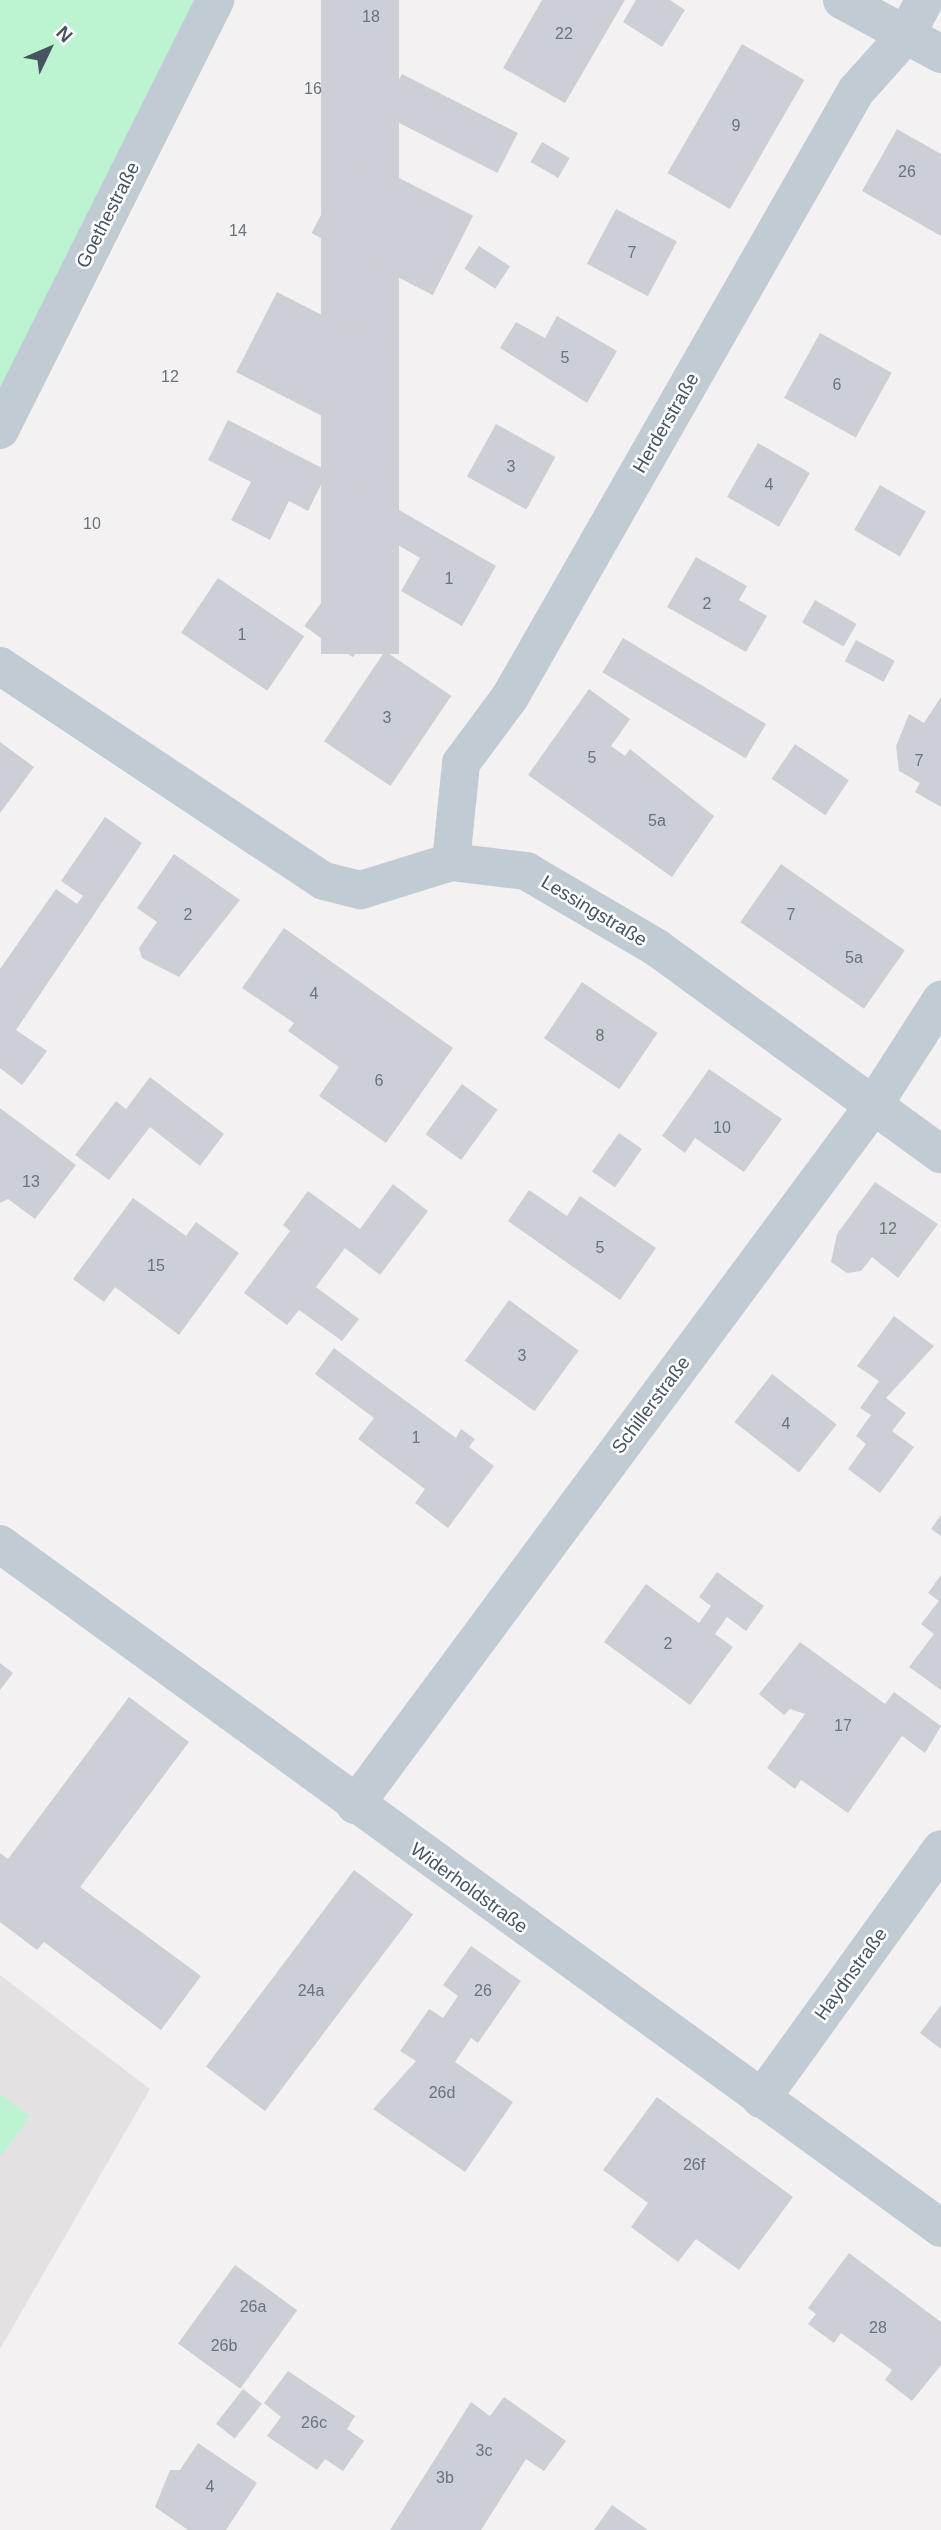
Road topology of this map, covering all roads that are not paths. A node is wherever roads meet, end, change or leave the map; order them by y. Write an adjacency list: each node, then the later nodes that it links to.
1 (215, 0): 6 (street, Goethestraße)
2 (842, 0): 4 (street)
3 (925, 0): 4 (street, Herderstraße)
4 (906, 35): 5 (street); 8 (street, Herderstraße)
5 (941, 54)
6 (0, 430)
7 (0, 666): 8 (street, Lessingstraße)
8 (452, 862): 10 (street, Lessingstraße)
9 (941, 1000): 10 (street, Schillerstraße)
10 (871, 1109): 11 (street, Lessingstraße); 13 (street, Schillerstraße)
11 (941, 1154)
12 (0, 1544): 13 (street, Widerholdstraße)
13 (355, 1805): 15 (street, Widerholdstraße)
14 (941, 1849): 15 (street, Haydnstraße)
15 (761, 2099): 16 (street, Widerholdstraße)
16 (941, 2228)

